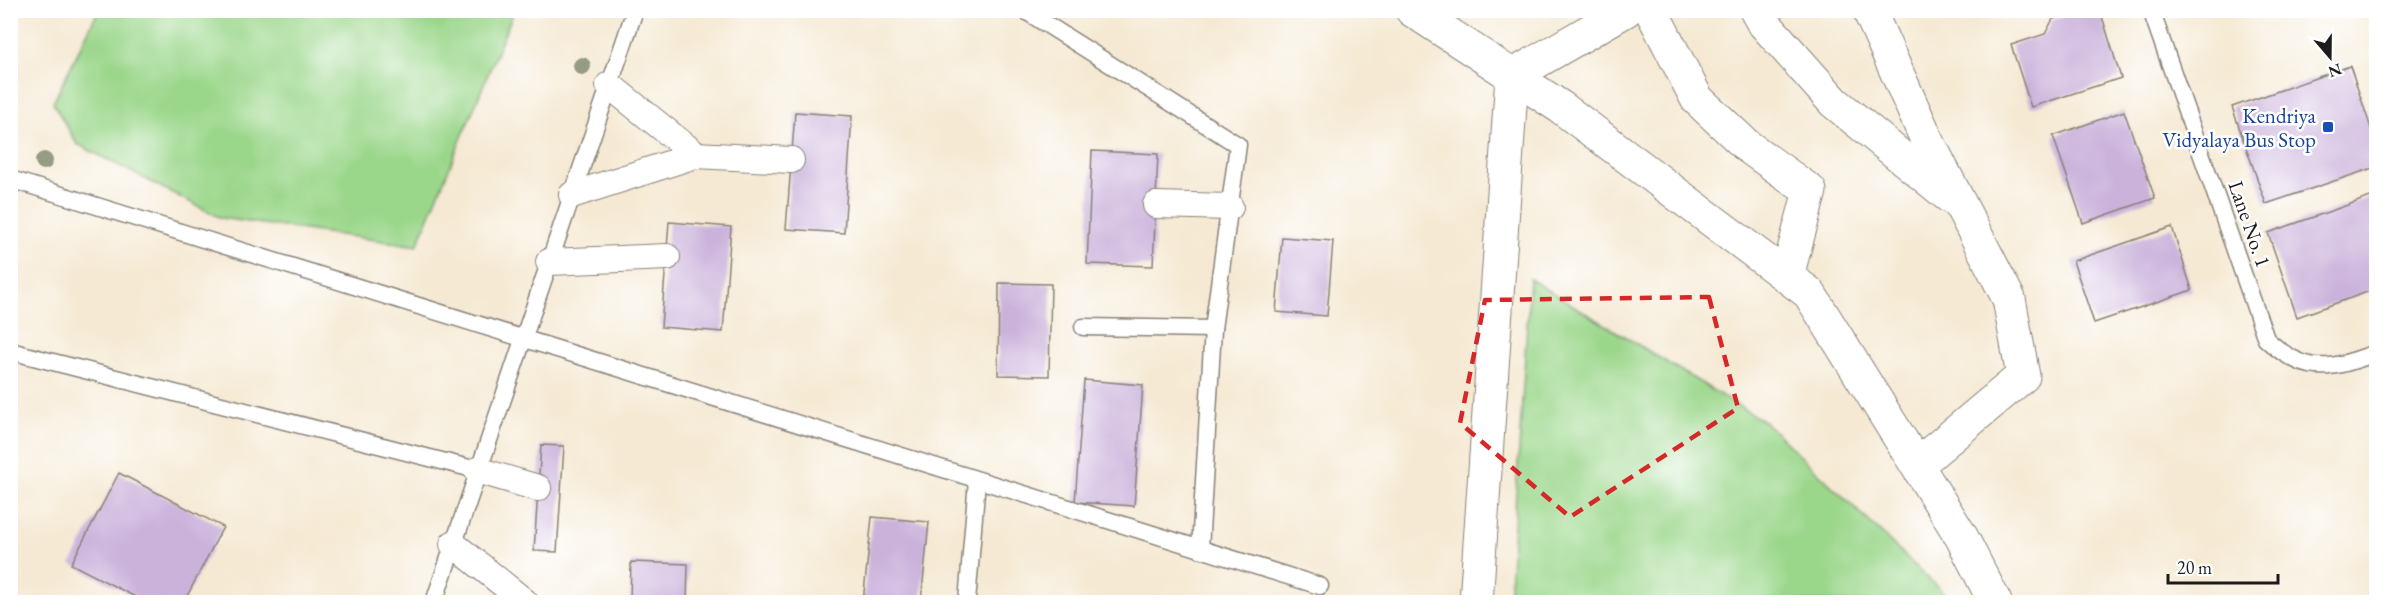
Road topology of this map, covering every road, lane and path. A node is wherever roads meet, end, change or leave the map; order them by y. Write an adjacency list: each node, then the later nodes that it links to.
1 (635, 10): 10 (lane)
2 (1024, 10): 17 (lane)
3 (1412, 10): 9 (street)
4 (1626, 10): 9 (street)
5 (1651, 10): 20 (street)
6 (1756, 10): 16 (street)
7 (1869, 10): 16 (street)
8 (2151, 10): 25 (lane, Lane No. 1)
9 (1512, 76): 20 (street); 36 (street)
10 (609, 85): 11 (street); 14 (lane)
11 (696, 155): 12 (street); 14 (street)
12 (791, 160)
13 (10, 179): 23 (lane)
14 (572, 195): 19 (lane)
15 (1156, 205): 17 (street)
16 (1961, 205): 26 (street)
17 (1230, 207): 22 (lane)
18 (667, 257): 19 (street)
19 (549, 262): 23 (lane)
20 (1787, 276): 26 (street)
21 (1083, 327): 22 (lane)
22 (1213, 329): 31 (lane)
23 (523, 339): 27 (lane); 28 (lane)
24 (10, 351): 27 (lane)
25 (2376, 353)
26 (1917, 465): 37 (street)
27 (477, 471): 29 (street); 30 (lane)
28 (977, 480): 31 (lane); 35 (lane)
29 (538, 488)
30 (453, 544): 33 (lane); 34 (street)
31 (1200, 549): 32 (lane)
32 (1320, 586)
33 (434, 603)
34 (525, 603)
35 (967, 603)
36 (1476, 603)
37 (1995, 603)

